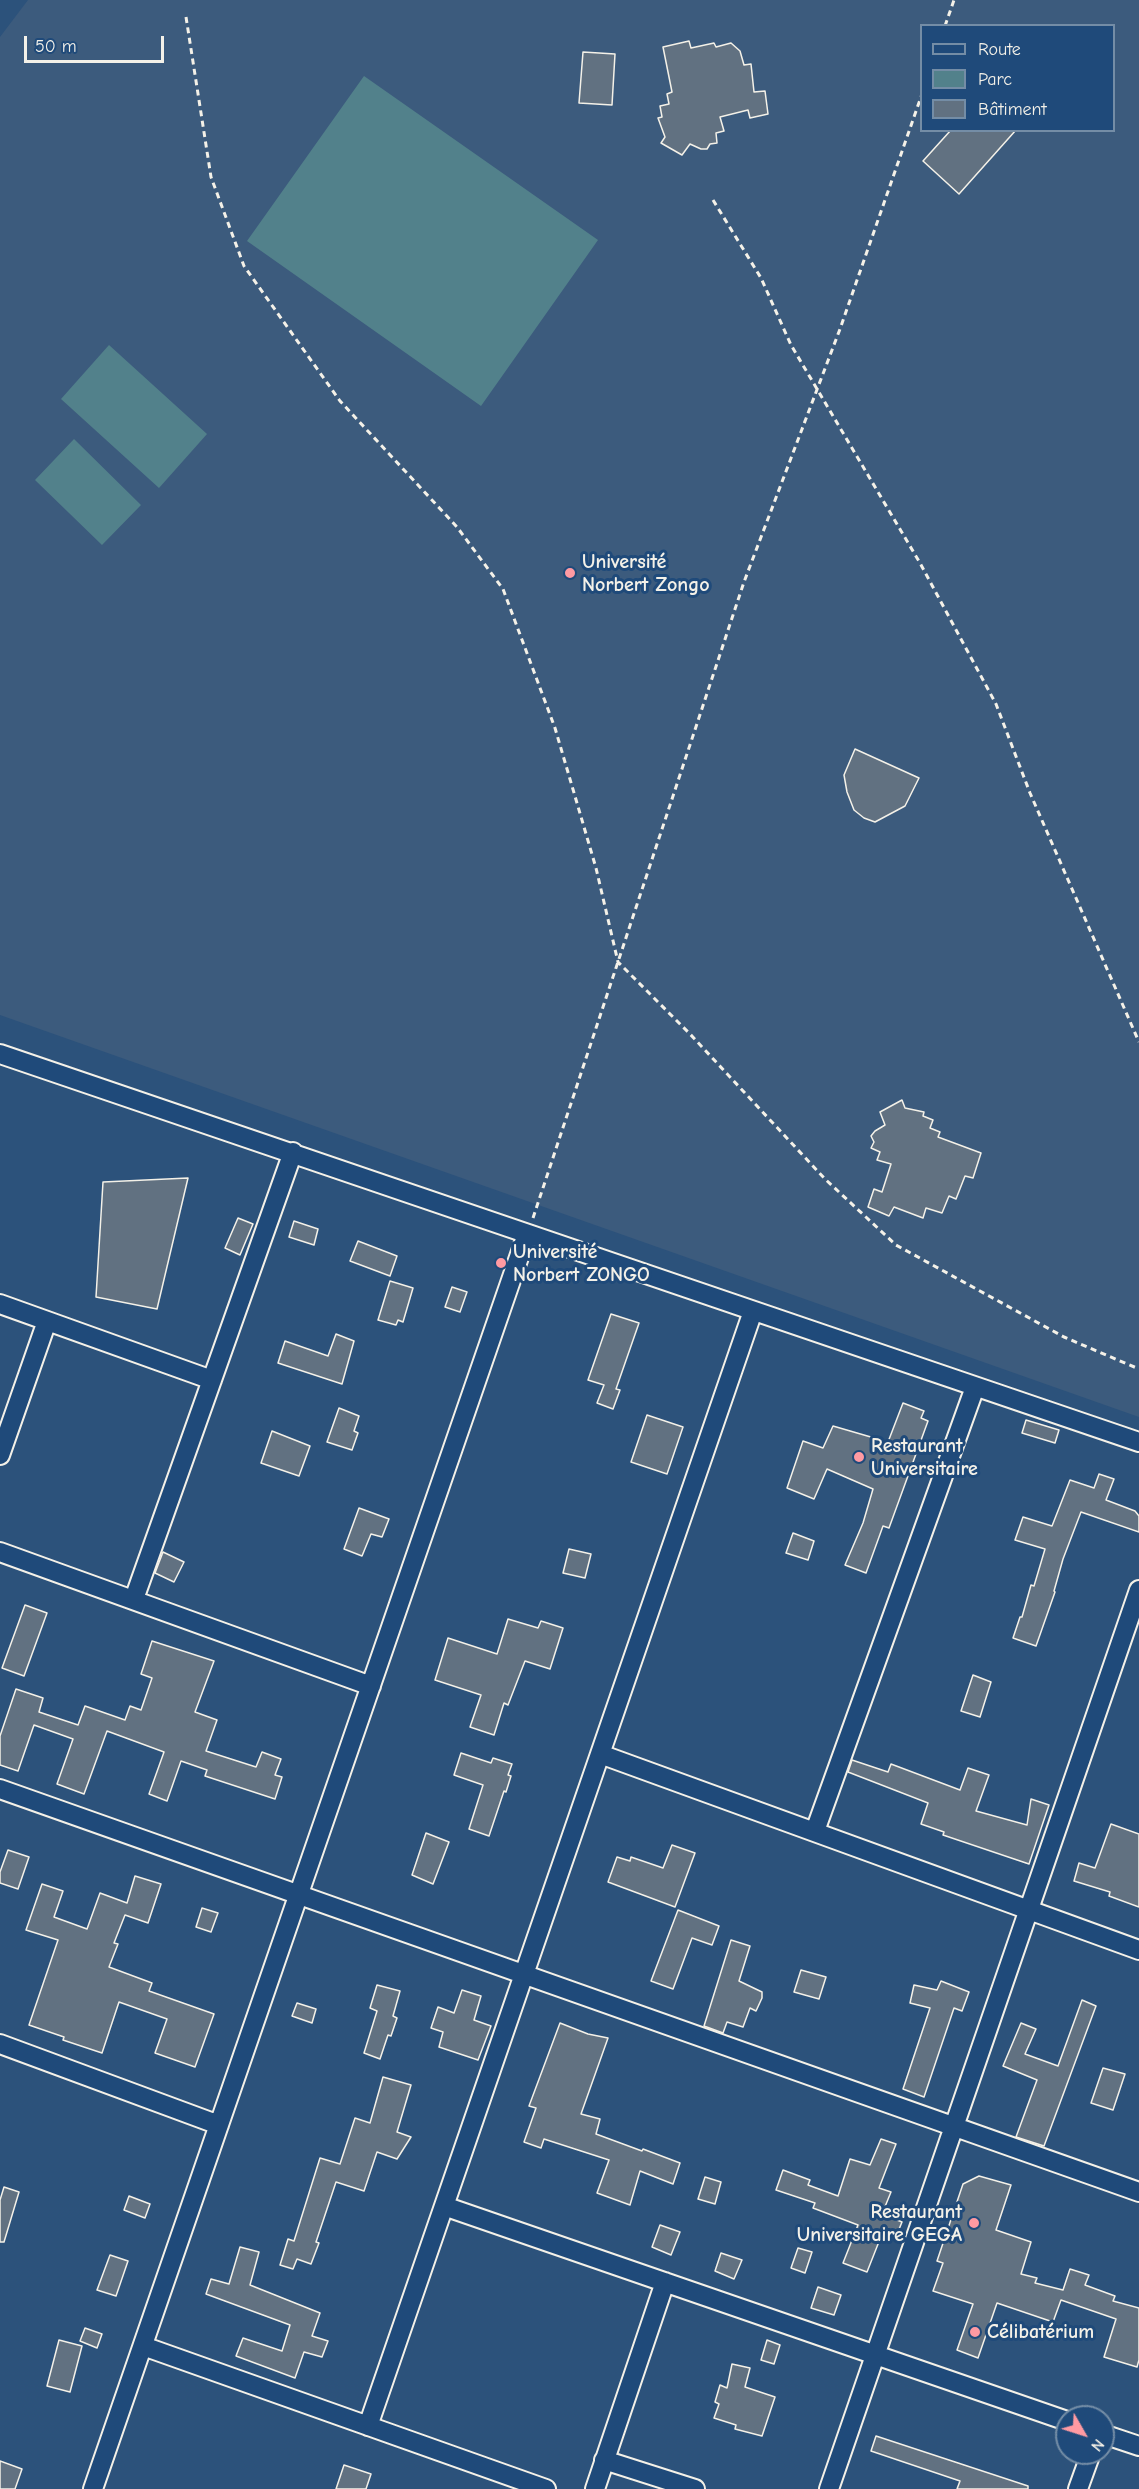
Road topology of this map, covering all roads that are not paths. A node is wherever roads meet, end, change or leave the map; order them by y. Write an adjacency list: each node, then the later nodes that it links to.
1 (0, 1054): 2 (street)
2 (292, 1152): 3 (street); 7 (street)
3 (527, 1234): 5 (street); 14 (street)
4 (0, 1304): 6 (street)
5 (753, 1311): 8 (street); 15 (street)
6 (47, 1321): 7 (street); 10 (street)
7 (212, 1380): 13 (street)
8 (975, 1387): 9 (street); 17 (street)
9 (1139, 1442)
10 (0, 1455)
11 (0, 1552): 13 (street)
12 (1139, 1590): 19 (street)
13 (134, 1599): 14 (street)
14 (371, 1686): 18 (street)
15 (600, 1754): 17 (street); 21 (street)
16 (0, 1789): 18 (street)
17 (815, 1831): 19 (street)
18 (299, 1894): 21 (street); 23 (street)
19 (1029, 1908): 20 (street); 24 (street)
20 (1139, 1950)
21 (524, 1974): 24 (street); 26 (street)
22 (0, 2044): 23 (street)
23 (219, 2125): 28 (street)
24 (955, 2127): 25 (street); 29 (street)
25 (1139, 2192)
26 (444, 2206): 27 (street); 31 (street)
27 (664, 2282): 29 (street); 34 (street)
28 (143, 2346): 31 (street); 36 (street)
29 (875, 2355): 30 (street); 40 (street)
30 (1055, 2417)
31 (368, 2426): 37 (street)
32 (1115, 2438): 33 (street)
33 (1139, 2446)
34 (604, 2460): 38 (street); 39 (street)
35 (1087, 2465): 41 (street)
36 (93, 2489)
37 (546, 2489)
38 (595, 2489)
39 (695, 2489)
40 (829, 2489)
41 (1078, 2489)

